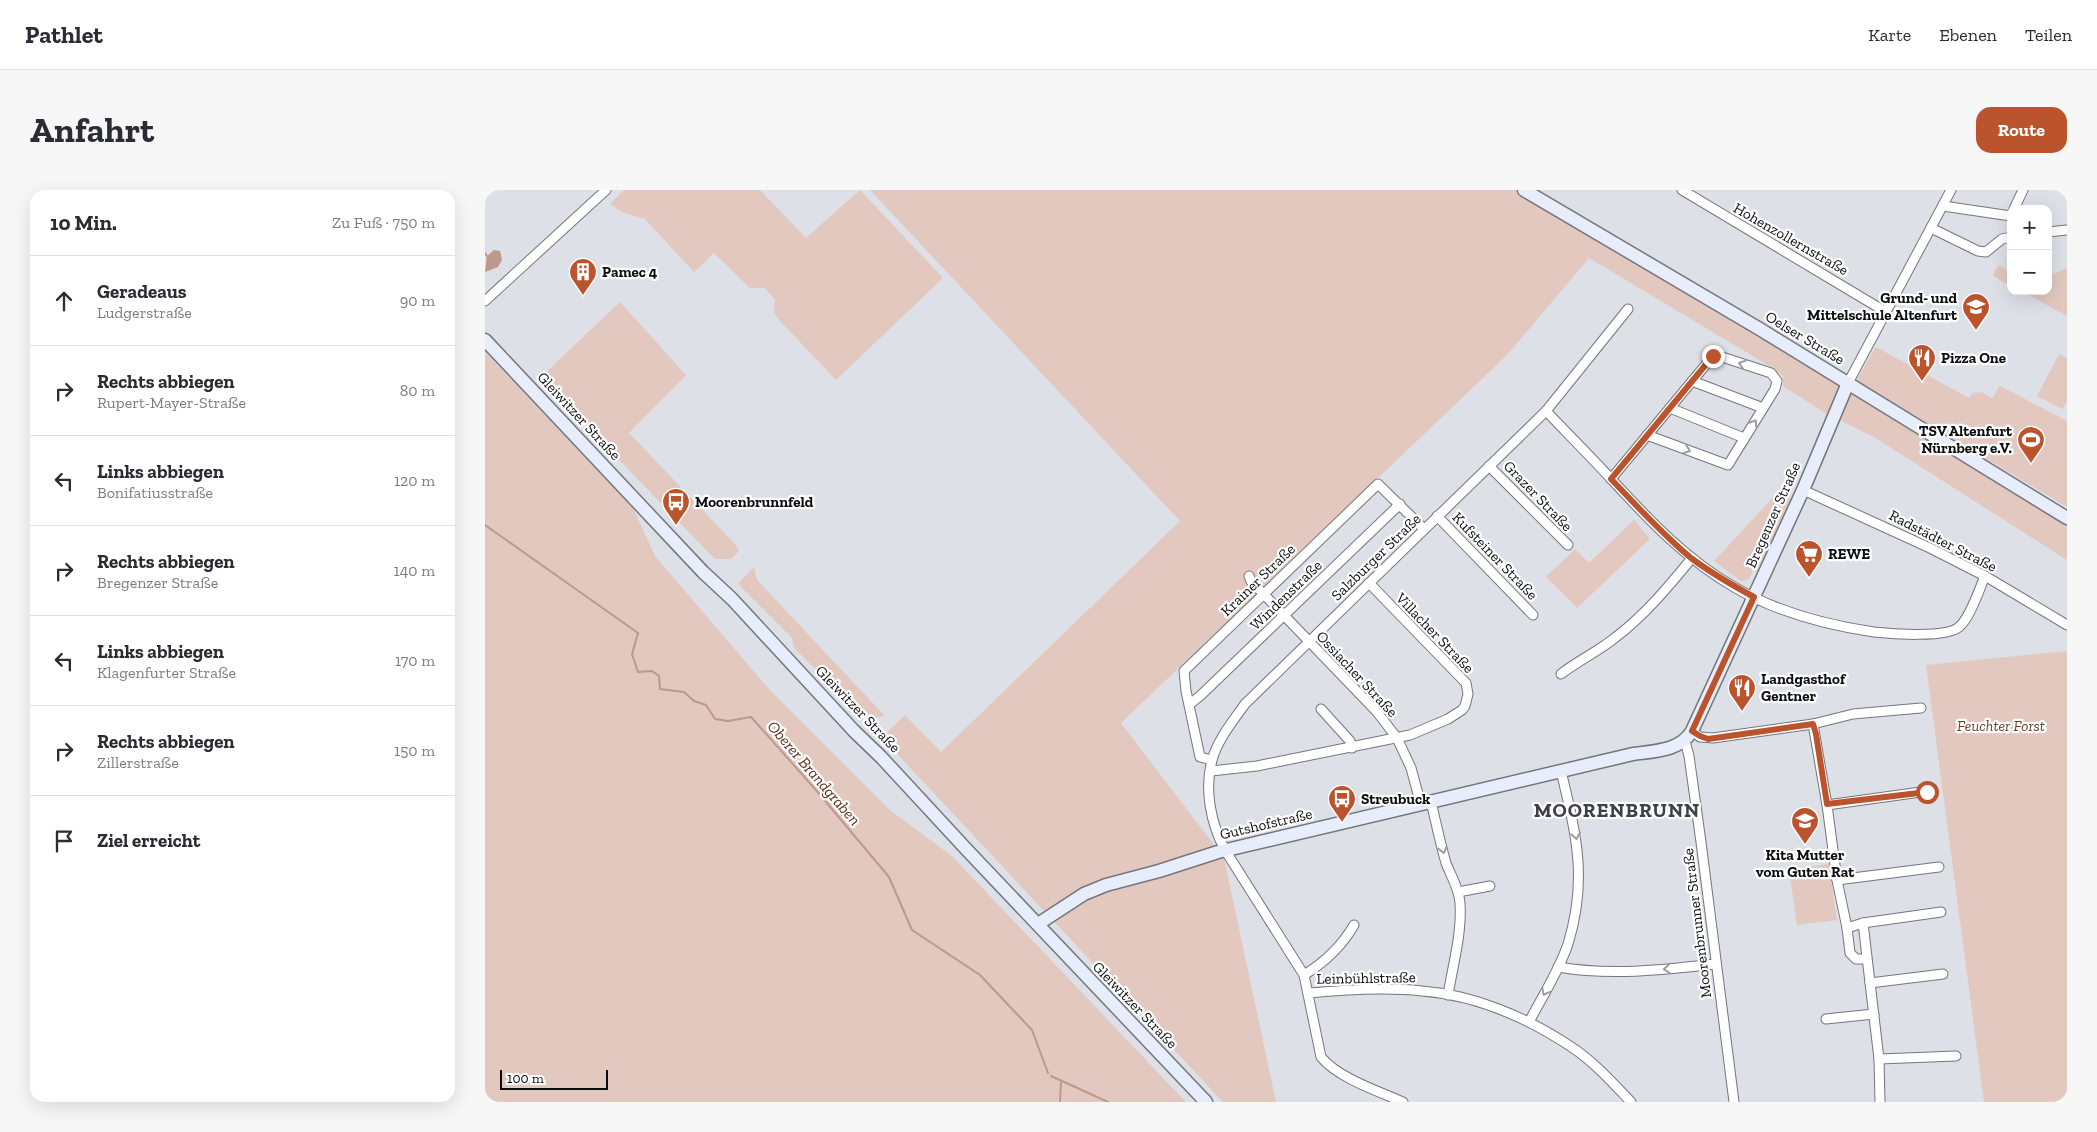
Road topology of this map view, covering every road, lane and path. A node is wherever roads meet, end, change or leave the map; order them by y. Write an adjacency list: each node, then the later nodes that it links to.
1 (606, 190): 13 (street)
2 (1524, 190): 18 (main road, Oelser Straße)
3 (1682, 190): 15 (street, Hohenzollernstraße)
4 (1951, 190): 7 (street)
5 (2023, 190): 6 (street)
6 (2016, 205)
7 (1943, 206): 8 (street); 9 (street)
8 (2007, 215)
9 (1931, 228): 12 (street); 15 (street)
10 (2067, 230): 11 (street)
11 (2052, 232)
12 (2007, 238)
13 (485, 301)
14 (1628, 309): 21 (street, Salzburger Straße)
15 (1886, 312): 18 (street)
16 (485, 340): 63 (main road, Gleiwitzer Straße)
17 (1692, 381): 19 (street); 20 (street); 20 (street, one-way to 17)
18 (1848, 383): 26 (main road, Bregenzer Straße); 29 (main road, Oelser Straße)
19 (1669, 408): 22 (street); 23 (street)
20 (1763, 408): 23 (street, one-way to 20)
21 (1546, 410): 24 (street, Salzburger Straße); 25 (street)
22 (1647, 435): 23 (street, one-way to 23); 25 (street)
23 (1744, 438)
24 (1489, 466): 28 (street, Salzburger Straße); 31 (street, Grazer Straße)
25 (1611, 479): 32 (street)
26 (1803, 490): 34 (street, Radstädter Straße); 37 (main road, Bregenzer Straße)
27 (1400, 504): 30 (street, Krainer Straße); 36 (street, Krainer Straße); 39 (street, Windenstraße)
28 (1437, 516): 30 (street, Salzburger Straße); 38 (street, Kufsteiner Straße)
29 (2067, 518)
30 (1424, 529): 35 (street, Salzburger Straße)
31 (1567, 545)
32 (1692, 558): 37 (street); 42 (street)
33 (1249, 576): 36 (street, Ossiacher Straße)
34 (1985, 576): 37 (street); 40 (street, Radstädter Straße)
35 (1369, 583): 41 (street, Salzburger Straße); 48 (street, Villacher Straße)
36 (1263, 594): 39 (street, Ossiacher Straße); 43 (street, Krainer Straße)
37 (1754, 597): 47 (main road, Bregenzer Straße)
38 (1533, 615)
39 (1284, 617): 41 (street, Ossiacher Straße); 43 (street, Windenstraße)
40 (2067, 625)
41 (1309, 641): 48 (street, Ossiacher Straße); 50 (street, Salzburger Straße)
42 (1561, 674)
43 (1190, 704): 50 (street, Krainer Straße)
44 (1921, 708): 46 (street)
45 (1321, 709): 49 (street)
46 (1813, 724): 47 (street); 55 (street)
47 (1689, 736): 52 (main road, Gutshofstraße); 67 (street, Moorenbrunner Straße)
48 (1397, 738): 49 (street, Villacher Straße); 54 (street, Ossiacher Straße)
49 (1353, 748): 51 (street, Villacher Straße)
50 (1212, 760): 51 (street, Salzburger Straße)
51 (1211, 771): 56 (street, Salzburger Straße)
52 (1561, 771): 54 (main road, Gutshofstraße); 68 (street, one-way to 68)
53 (1927, 792): 55 (street)
54 (1426, 803): 56 (main road, Gutshofstraße); 60 (street, Ossiacher Straße, one-way to 60)
55 (1827, 804): 58 (street)
56 (1225, 850): 63 (main road, Gutshofstraße); 70 (street)
57 (1939, 866): 58 (street)
58 (1837, 880): 65 (street)
59 (1490, 886): 60 (street)
60 (1458, 892): 73 (street, Ossiacher Straße)
61 (1941, 912): 62 (street)
62 (1863, 923): 65 (street); 66 (street)
63 (1038, 924): 79 (main road, Gleiwitzer Straße)
64 (1355, 925): 70 (street)
65 (1847, 928): 66 (street)
66 (1866, 959): 71 (street)
67 (1715, 964): 68 (street, one-way to 68); 82 (street, Moorenbrunner Straße)
68 (1559, 967): 76 (street, one-way to 76)
69 (1943, 974): 71 (street)
70 (1304, 975): 72 (street)
71 (1870, 983): 74 (street)
72 (1308, 992): 73 (street, Leinbühlstraße); 80 (street)
73 (1448, 995): 76 (street, Leinbühlstraße)
74 (1874, 1014): 75 (street); 78 (street)
75 (1825, 1019)
76 (1529, 1022): 81 (street, Leinbühlstraße)
77 (1956, 1056): 78 (street)
78 (1879, 1059): 83 (street)
79 (1206, 1102)
80 (1403, 1102)
81 (1631, 1102)
82 (1734, 1102)
83 (1880, 1102)

